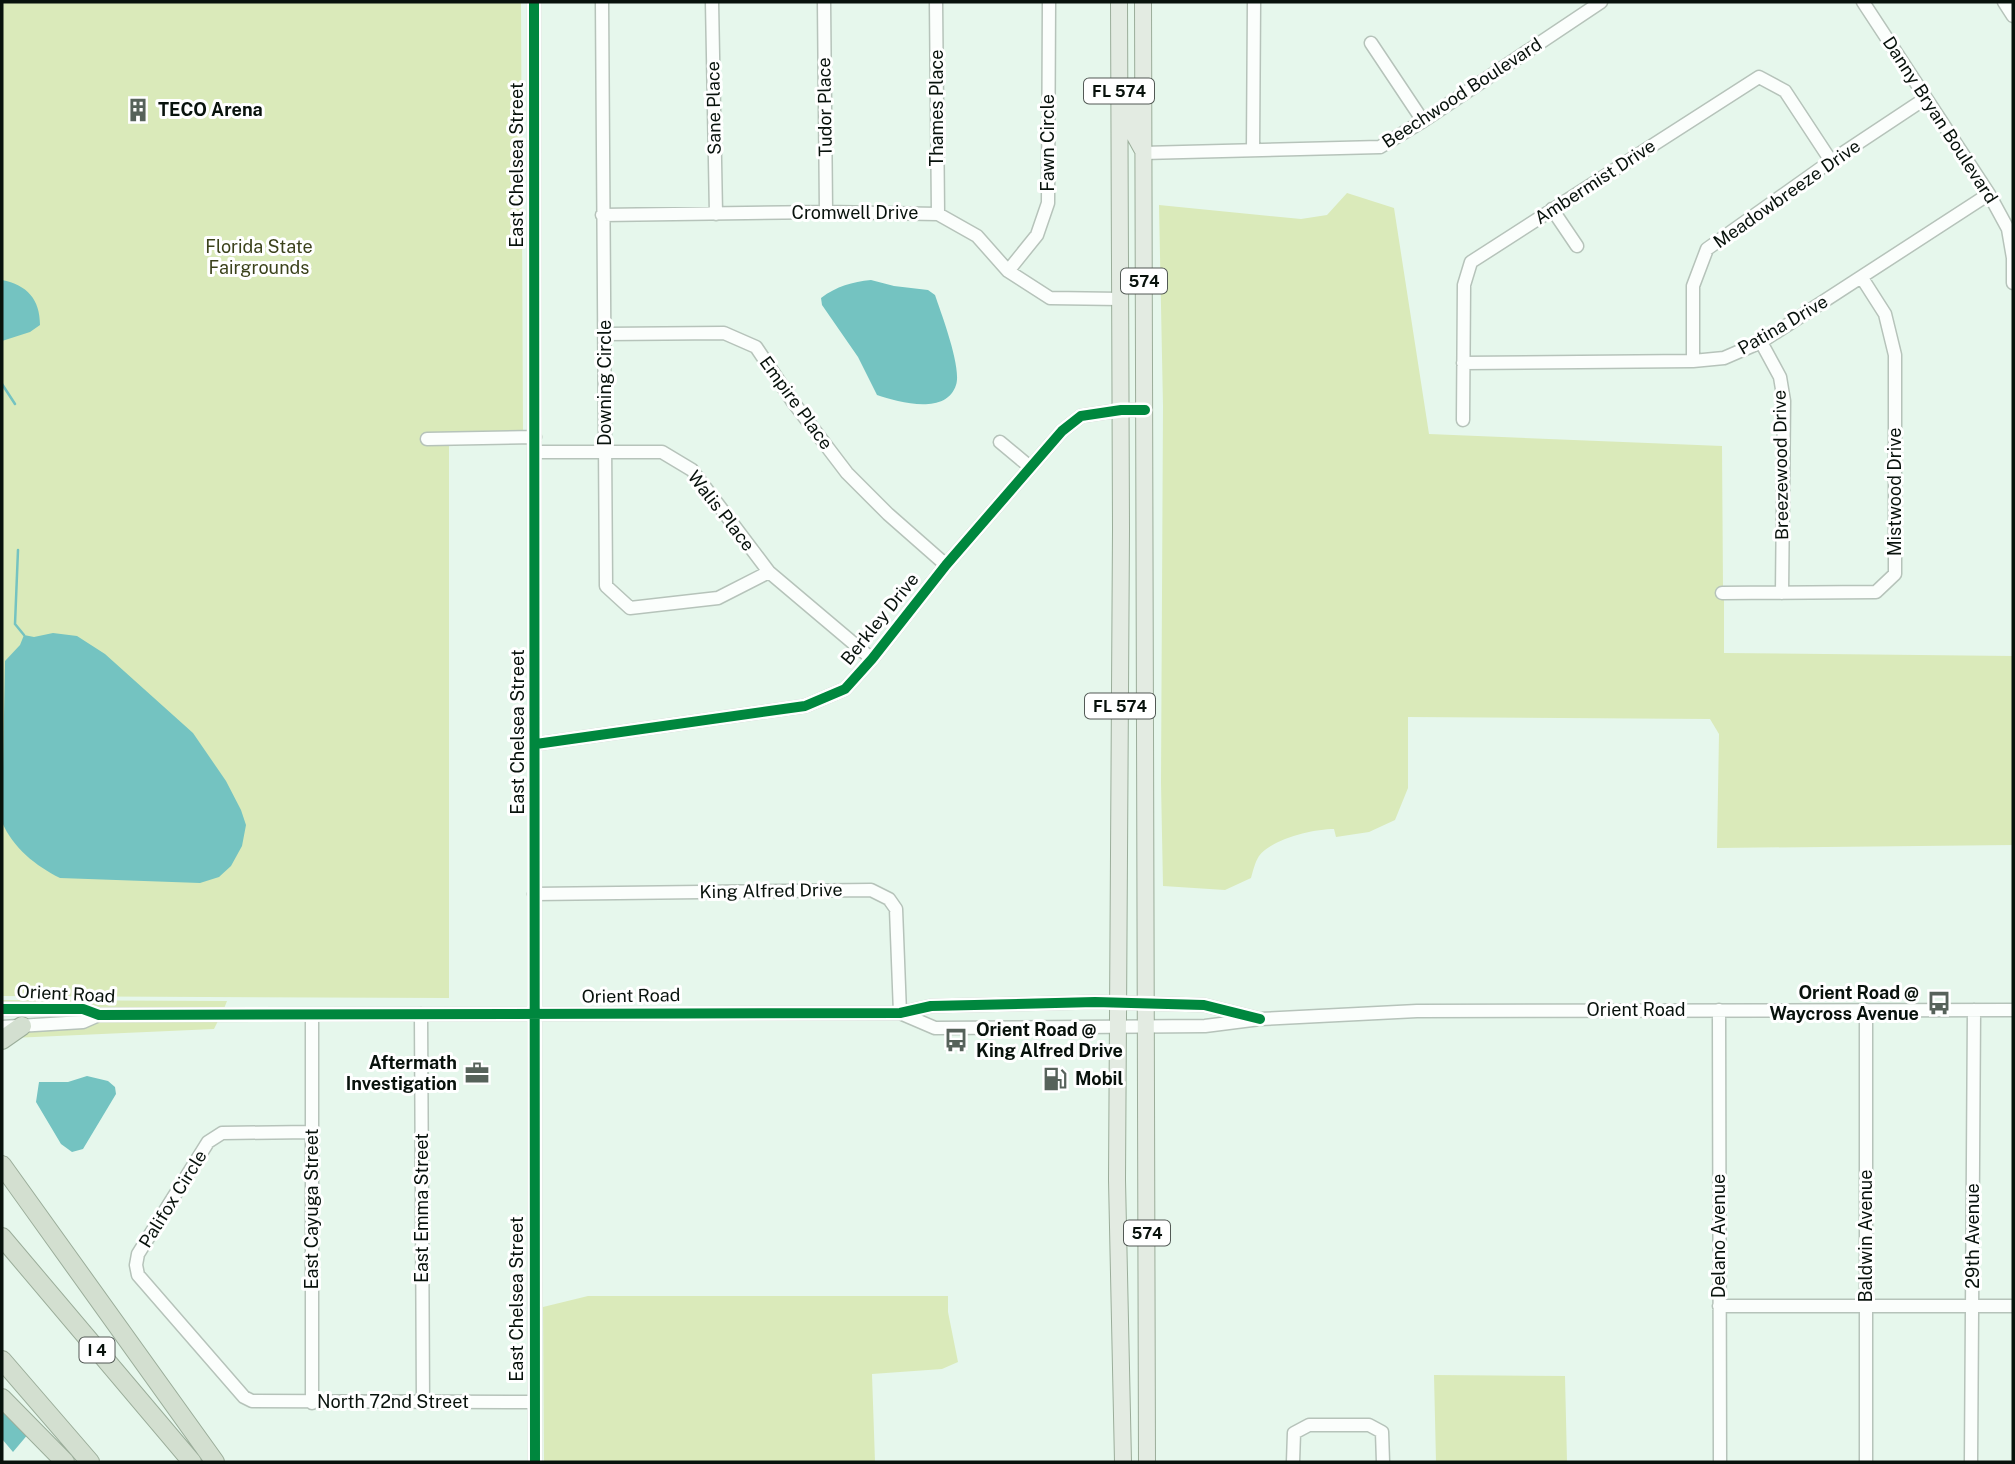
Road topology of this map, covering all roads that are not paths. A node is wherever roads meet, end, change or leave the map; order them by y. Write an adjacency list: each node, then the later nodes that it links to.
1 (534, 2): 39 (street, East Chelsea Street)
2 (602, 2): 26 (street, Downing Circle)
3 (712, 2): 24 (street, Sane Place)
4 (824, 2): 23 (street, Tudor Place)
5 (936, 2): 25 (street, Thames Place)
6 (1049, 2): 28 (street, Fawn Circle)
7 (1143, 2): 18 (main road, 574)
8 (1254, 2): 17 (street)
9 (2004, 2): 13 (street)
10 (1866, 3): 15 (street, Danny Bryan Boulevard)
11 (1593, 4): 16 (street, Beechwood Boulevard)
12 (1119, 8): 18 (main road); 20 (main road, FL 574)
13 (2013, 16)
14 (1371, 43): 16 (street)
15 (1926, 99): 19 (street, Meadowbreeze Drive); 21 (street, Danny Bryan Boulevard)
16 (1423, 121): 17 (street, Beechwood Boulevard)
17 (1253, 150): 18 (street, Beechwood Boulevard)
18 (1143, 153): 20 (main road); 37 (main road, 574)
19 (1831, 161): 22 (street, Ambermist Drive); 34 (street, Meadowbreeze Drive)
20 (1121, 179): 31 (main road, FL 574)
21 (1989, 194): 29 (street, Patina Drive); 30 (street, Danny Bryan Boulevard)
22 (1552, 209): 27 (street); 35 (street, Ambermist Drive)
23 (826, 212): 24 (street, Cromwell Drive); 25 (street, Cromwell Drive)
24 (716, 214): 26 (street, Cromwell Drive)
25 (938, 214): 28 (street, Cromwell Drive)
26 (602, 215): 32 (street, Downing Circle)
27 (1577, 246)
28 (1008, 271): 31 (street, Cromwell Drive)
29 (1862, 278): 33 (street, Patina Drive); 48 (street, Mistwood Drive)
30 (2013, 283)
31 (1121, 299): 36 (main road, FL 574)
32 (605, 334): 43 (street, Downing Circle); 45 (street, Empire Place)
33 (1761, 342): 34 (street, Patina Drive); 48 (street, Breezewood Drive)
34 (1693, 360): 35 (street, Patina Drive)
35 (1463, 363): 38 (street, Ambermist Drive)
36 (1121, 410): 37 (street, Berkley Drive); 44 (street, Berkley Drive); 52 (main road, FL 574)
37 (1144, 410): 53 (main road, 574)
38 (1463, 420)
39 (535, 437): 40 (street); 42 (street, East Chelsea Street)
40 (427, 439)
41 (1000, 442): 44 (street)
42 (535, 452): 43 (street, Walis Place); 50 (street, East Chelsea Street)
43 (605, 452): 46 (street, Walis Place); 46 (street, Downing Circle)
44 (1031, 467): 45 (street, Berkley Drive)
45 (946, 565): 49 (street, Berkley Drive)
46 (769, 572): 49 (street, Walis Place)
47 (1722, 593): 48 (street, Mistwood Drive)
48 (1782, 593)
49 (872, 659): 50 (street, Berkley Drive)
50 (536, 744): 51 (street, East Chelsea Street)
51 (534, 894): 59 (street, King Alfred Drive); 63 (street, East Chelsea Street)
52 (1118, 1003): 53 (street, Orient Road); 59 (street, Orient Road); 67 (main road, FL 574)
53 (1144, 1004): 64 (street, Orient Road); 68 (main road, 574)
54 (2, 1009): 62 (street, Orient Road)
55 (1719, 1010): 56 (street, Orient Road); 64 (street, Orient Road); 73 (street, Delano Avenue)
56 (1866, 1010): 57 (street, Orient Road); 74 (street, Baldwin Avenue)
57 (1974, 1010): 58 (street, Orient Road); 75 (street, 29th Avenue)
58 (2013, 1010)
59 (900, 1013): 63 (street, Orient Road); 67 (street, Orient Road)
60 (312, 1014): 61 (street, Orient Road); 62 (street, Orient Road); 70 (street, East Cayuga Street)
61 (421, 1014): 63 (street, Orient Road); 80 (street, East Emma Street)
62 (99, 1015): 65 (street, Orient Road)
63 (533, 1015): 81 (street, East Chelsea Street)
64 (1260, 1019): 68 (street, Orient Road)
65 (22, 1026): 66 (street, Orient Road); 69 (highway)
66 (2, 1027)
67 (1118, 1027): 68 (street, Orient Road); 88 (main road, FL 574)
68 (1144, 1027): 89 (main road, 574)
69 (2, 1040)
70 (312, 1132): 79 (street, Palifox Circle); 82 (street, East Cayuga Street)
71 (2, 1167): 86 (highway)
72 (2, 1237): 85 (highway, I 4)
73 (1720, 1306): 74 (street); 92 (street, Delano Avenue)
74 (1866, 1306): 75 (street); 93 (street, Baldwin Avenue)
75 (1973, 1306): 76 (street); 94 (street, 29th Avenue)
76 (2013, 1306)
77 (2, 1360): 84 (highway)
78 (2, 1398): 83 (highway)
79 (252, 1401): 82 (street, North 72nd Street)
80 (423, 1402): 81 (street, North 72nd Street); 82 (street, North 72nd Street)
81 (535, 1402): 87 (street, East Chelsea Street)
82 (312, 1403)
83 (65, 1462)
84 (90, 1462)
85 (192, 1462)
86 (215, 1462)
87 (535, 1462)
88 (1123, 1462)
89 (1147, 1462)
90 (1293, 1462): 91 (street)
91 (1383, 1462)
92 (1720, 1462)
93 (1866, 1462)
94 (1970, 1462)

